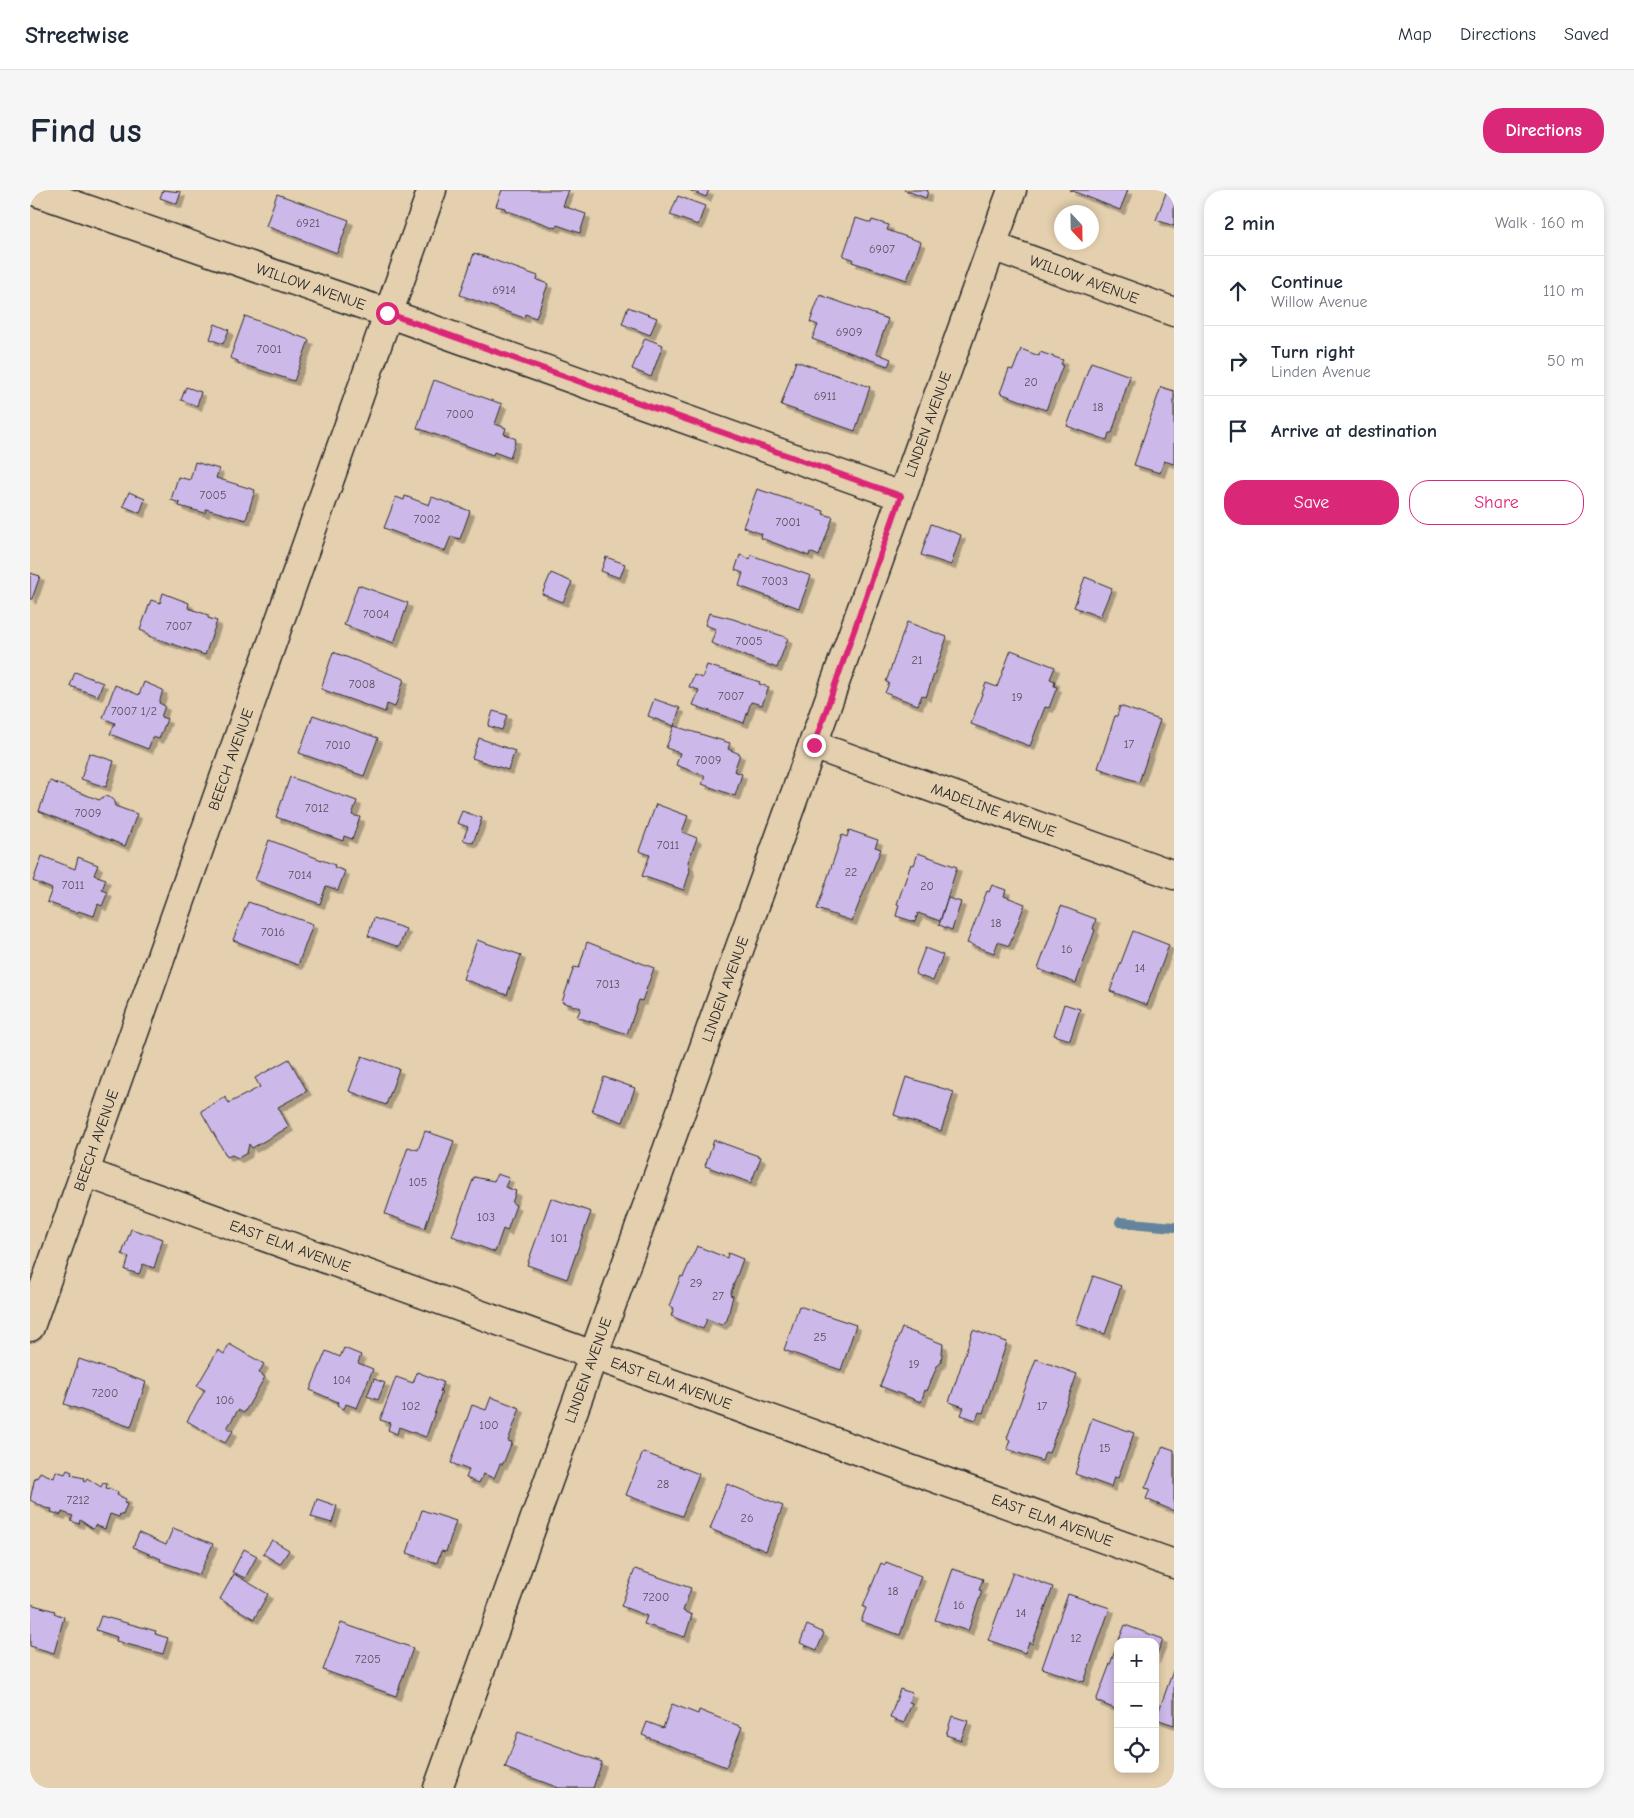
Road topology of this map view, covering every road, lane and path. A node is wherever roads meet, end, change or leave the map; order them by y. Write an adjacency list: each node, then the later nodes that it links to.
1 (31, 190): 6 (street, WILLOW AVENUE)
2 (432, 190): 6 (street, BEECH AVENUE)
3 (1012, 190): 4 (street, LINDEN AVENUE)
4 (992, 246): 5 (street, WILLOW AVENUE); 7 (street, LINDEN AVENUE)
5 (1174, 312)
6 (387, 313): 7 (street, WILLOW AVENUE); 10 (street, BEECH AVENUE)
7 (901, 496): 8 (street, LINDEN AVENUE)
8 (814, 745): 9 (street, MADELINE AVENUE); 12 (street, LINDEN AVENUE)
9 (1174, 875)
10 (84, 1172): 11 (street, BEECH AVENUE); 12 (street, EAST ELM AVENUE)
11 (30, 1327)
12 (594, 1354): 13 (street, EAST ELM AVENUE); 14 (street, LINDEN AVENUE)
13 (1174, 1564)
14 (438, 1788)

